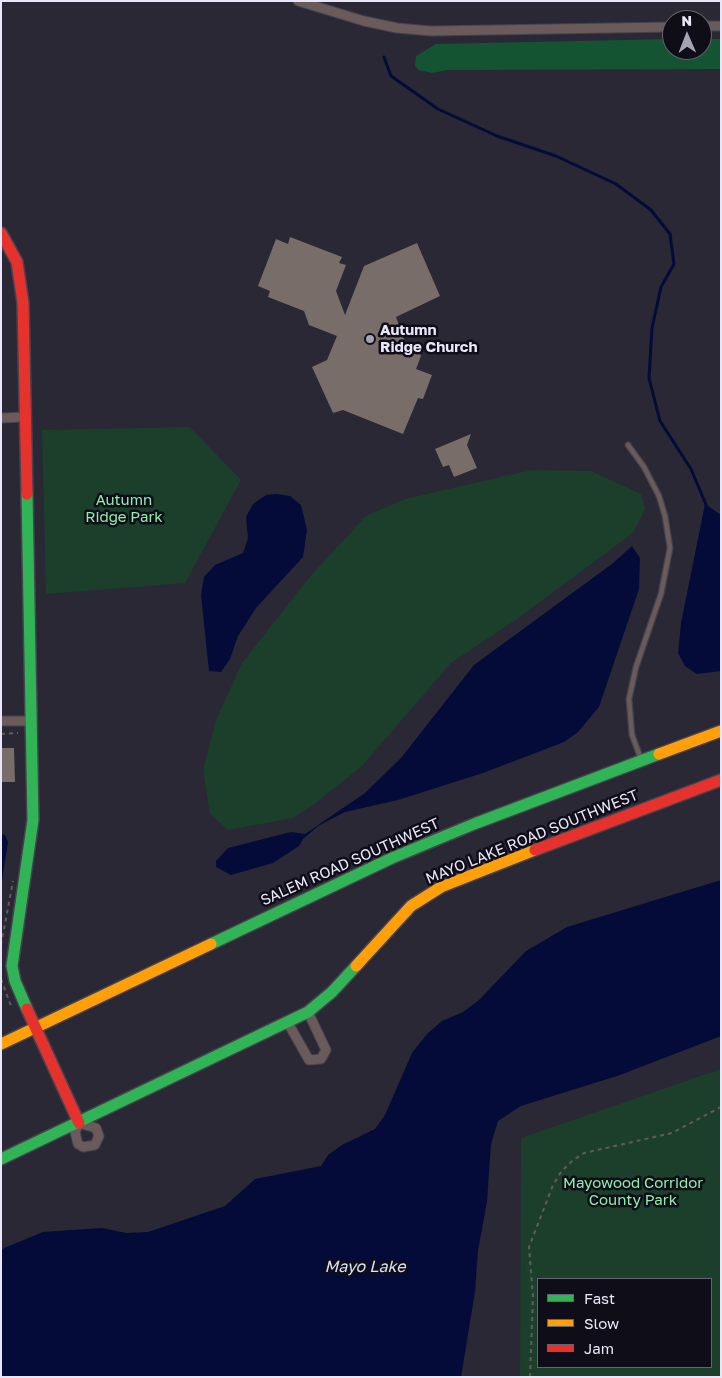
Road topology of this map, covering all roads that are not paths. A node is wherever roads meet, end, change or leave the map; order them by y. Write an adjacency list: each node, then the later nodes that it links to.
1 (298, 1): 2 (street)
2 (662, 27)
3 (1, 234): 4 (street)
4 (24, 417): 5 (street); 8 (street)
5 (1, 418)
6 (628, 445): 10 (lane)
7 (1, 721): 8 (street)
8 (31, 721): 14 (street)
9 (721, 731): 10 (street, SALEM ROAD SOUTHWEST)
10 (641, 760): 14 (street, SALEM ROAD SOUTHWEST)
11 (721, 780): 12 (street, MAYO LAKE ROAD SOUTHWEST)
12 (308, 1012): 13 (street, MAYO LAKE ROAD SOUTHWEST); 13 (street)
13 (288, 1023): 16 (street, MAYO LAKE ROAD SOUTHWEST)
14 (35, 1027): 15 (street, SALEM ROAD SOUTHWEST); 16 (street)
15 (1, 1044)
16 (80, 1123): 17 (street, MAYO LAKE ROAD SOUTHWEST)
17 (1, 1159)

